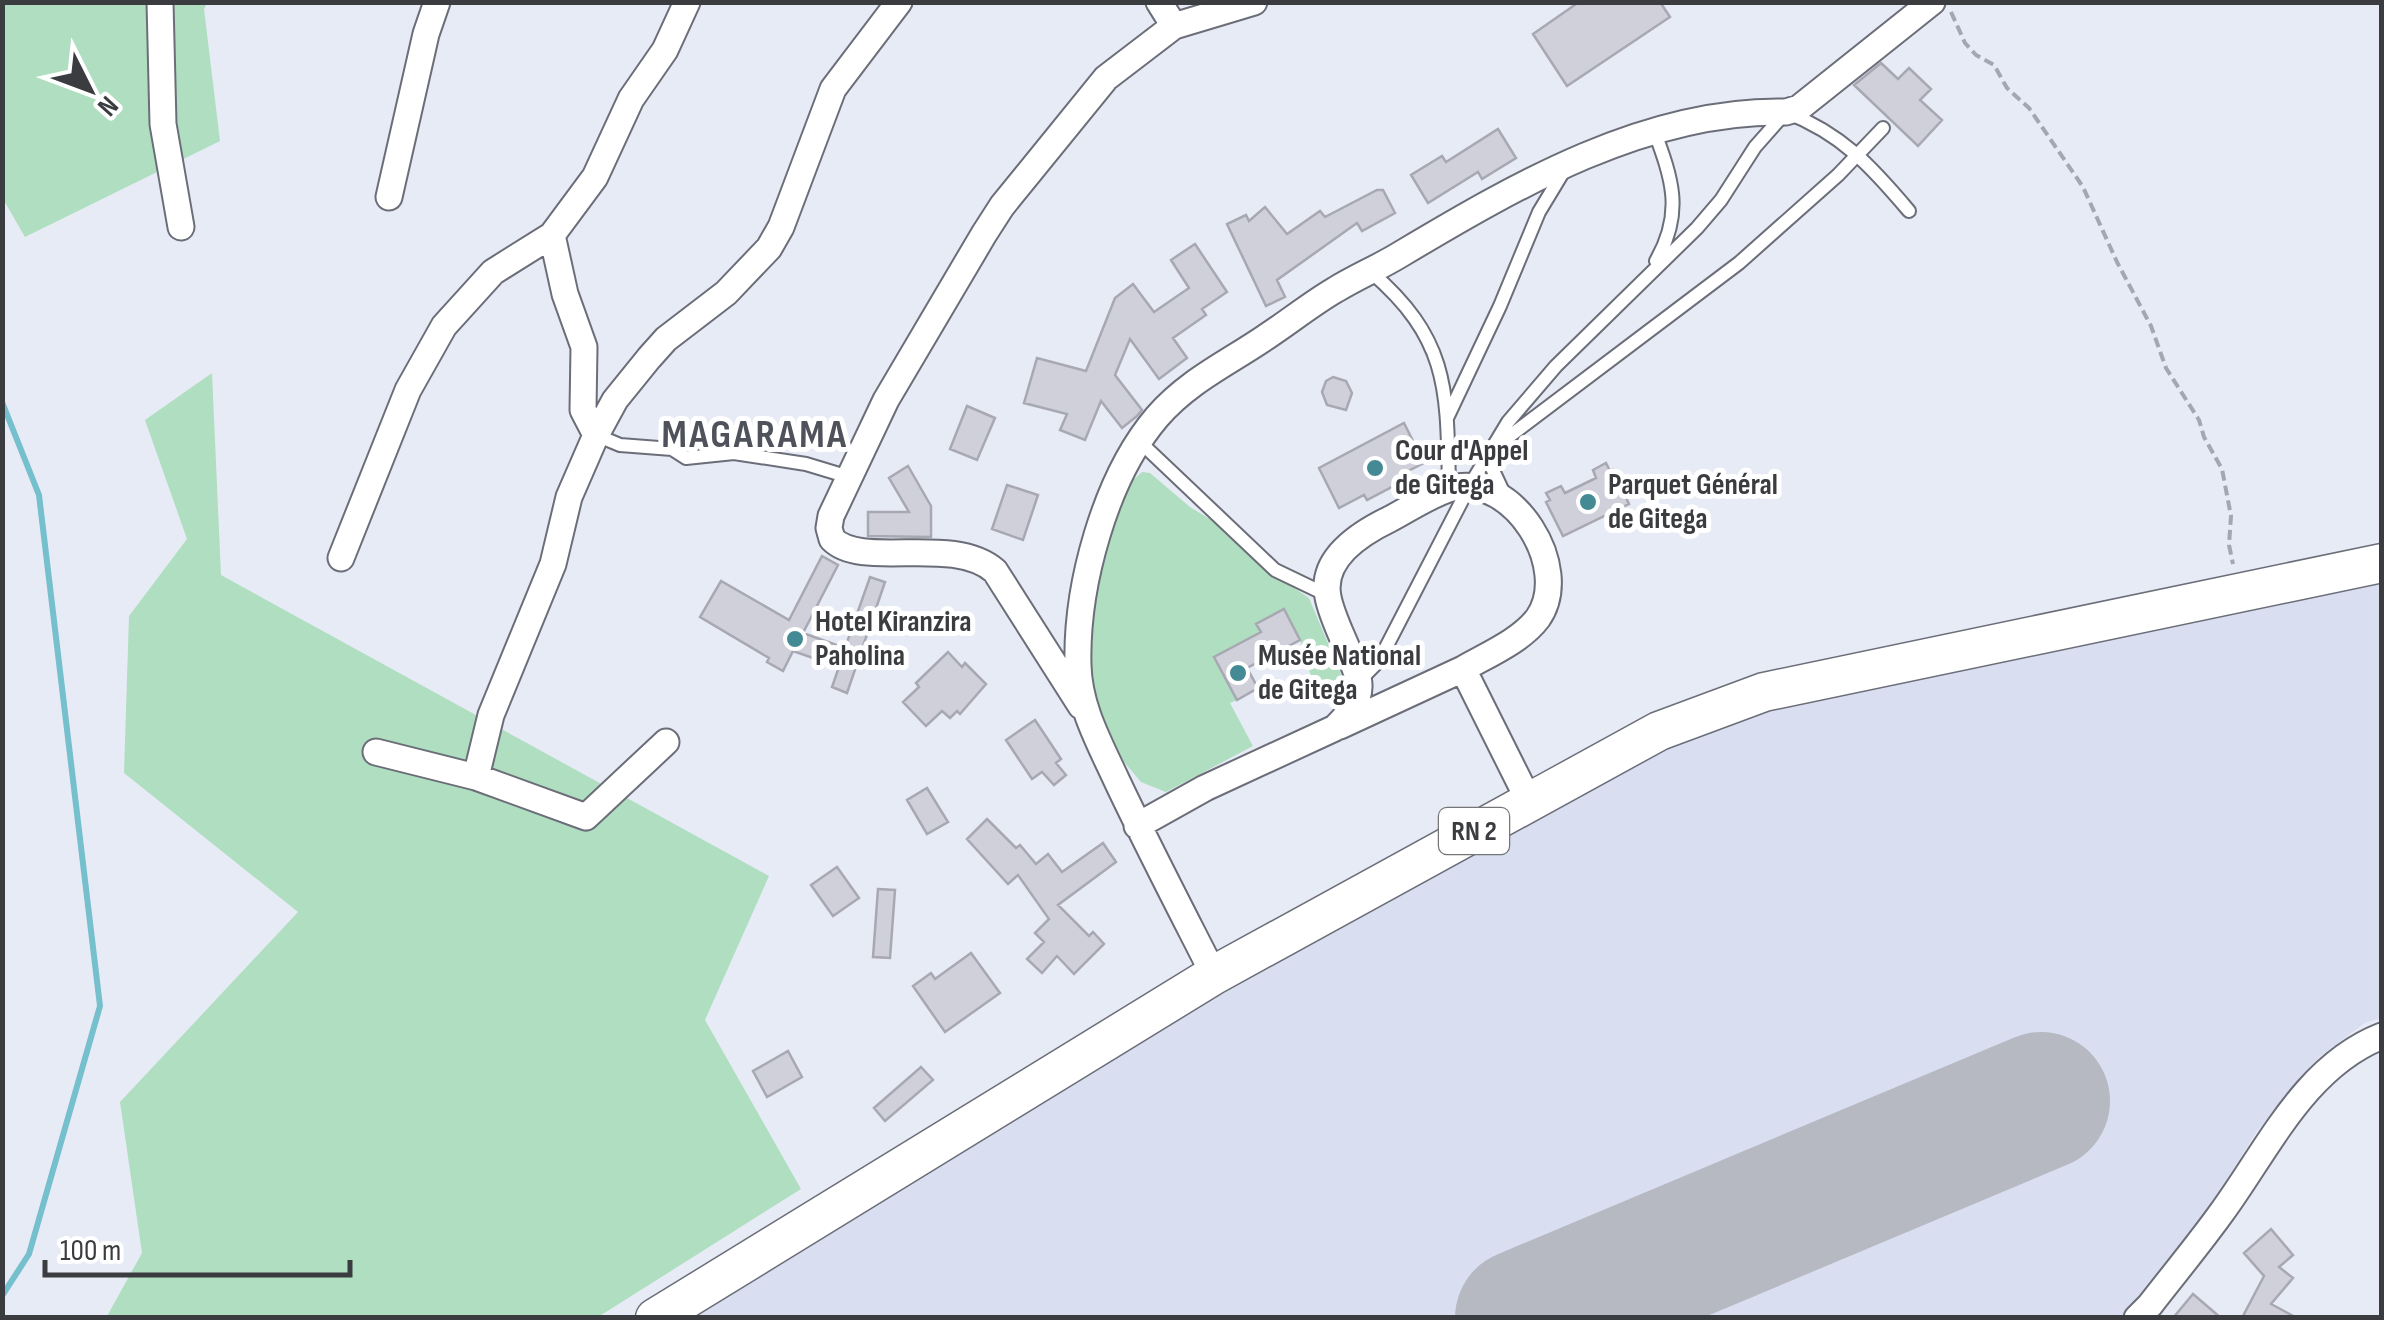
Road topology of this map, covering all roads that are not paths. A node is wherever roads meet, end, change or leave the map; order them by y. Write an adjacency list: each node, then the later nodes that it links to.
1 (160, 2): 16 (street)
2 (436, 2): 14 (street)
3 (687, 2): 17 (street)
4 (899, 2): 21 (street)
5 (1160, 2): 8 (street)
6 (1254, 2): 8 (street)
7 (1932, 2): 9 (street)
8 (1174, 26): 24 (street)
9 (1786, 112): 11 (street); 12 (lane); 19 (lane)
10 (1882, 128): 12 (lane)
11 (1654, 130): 13 (street); 19 (lane)
12 (1858, 154): 15 (lane); 23 (lane)
13 (1566, 167): 18 (street); 20 (lane)
14 (389, 197)
15 (1909, 211)
16 (181, 227)
17 (552, 235): 21 (street); 27 (street)
18 (1371, 272): 20 (lane); 22 (street)
19 (1647, 277): 23 (lane)
20 (1448, 416): 25 (lane)
21 (596, 434): 24 (lane); 36 (street)
22 (1139, 441): 29 (lane); 32 (street)
23 (1490, 451): 25 (lane); 26 (lane)
24 (849, 477): 32 (street)
25 (1460, 487): 26 (street); 29 (street); 31 (lane)
26 (1508, 501): 30 (street)
27 (341, 558)
28 (2382, 563): 37 (main road, RN 2)
29 (1327, 595): 31 (street)
30 (1463, 669): 33 (street); 37 (street)
31 (1360, 680): 33 (street)
32 (1084, 710): 38 (street)
33 (1335, 728): 38 (street)
34 (666, 742): 36 (street)
35 (376, 752): 36 (street)
36 (476, 777)
37 (1528, 800): 39 (main road, RN 2)
38 (1138, 826): 39 (street)
39 (1214, 975): 41 (main road, RN 2)
40 (2382, 1036): 42 (street)
41 (655, 1318)
42 (2137, 1318)

